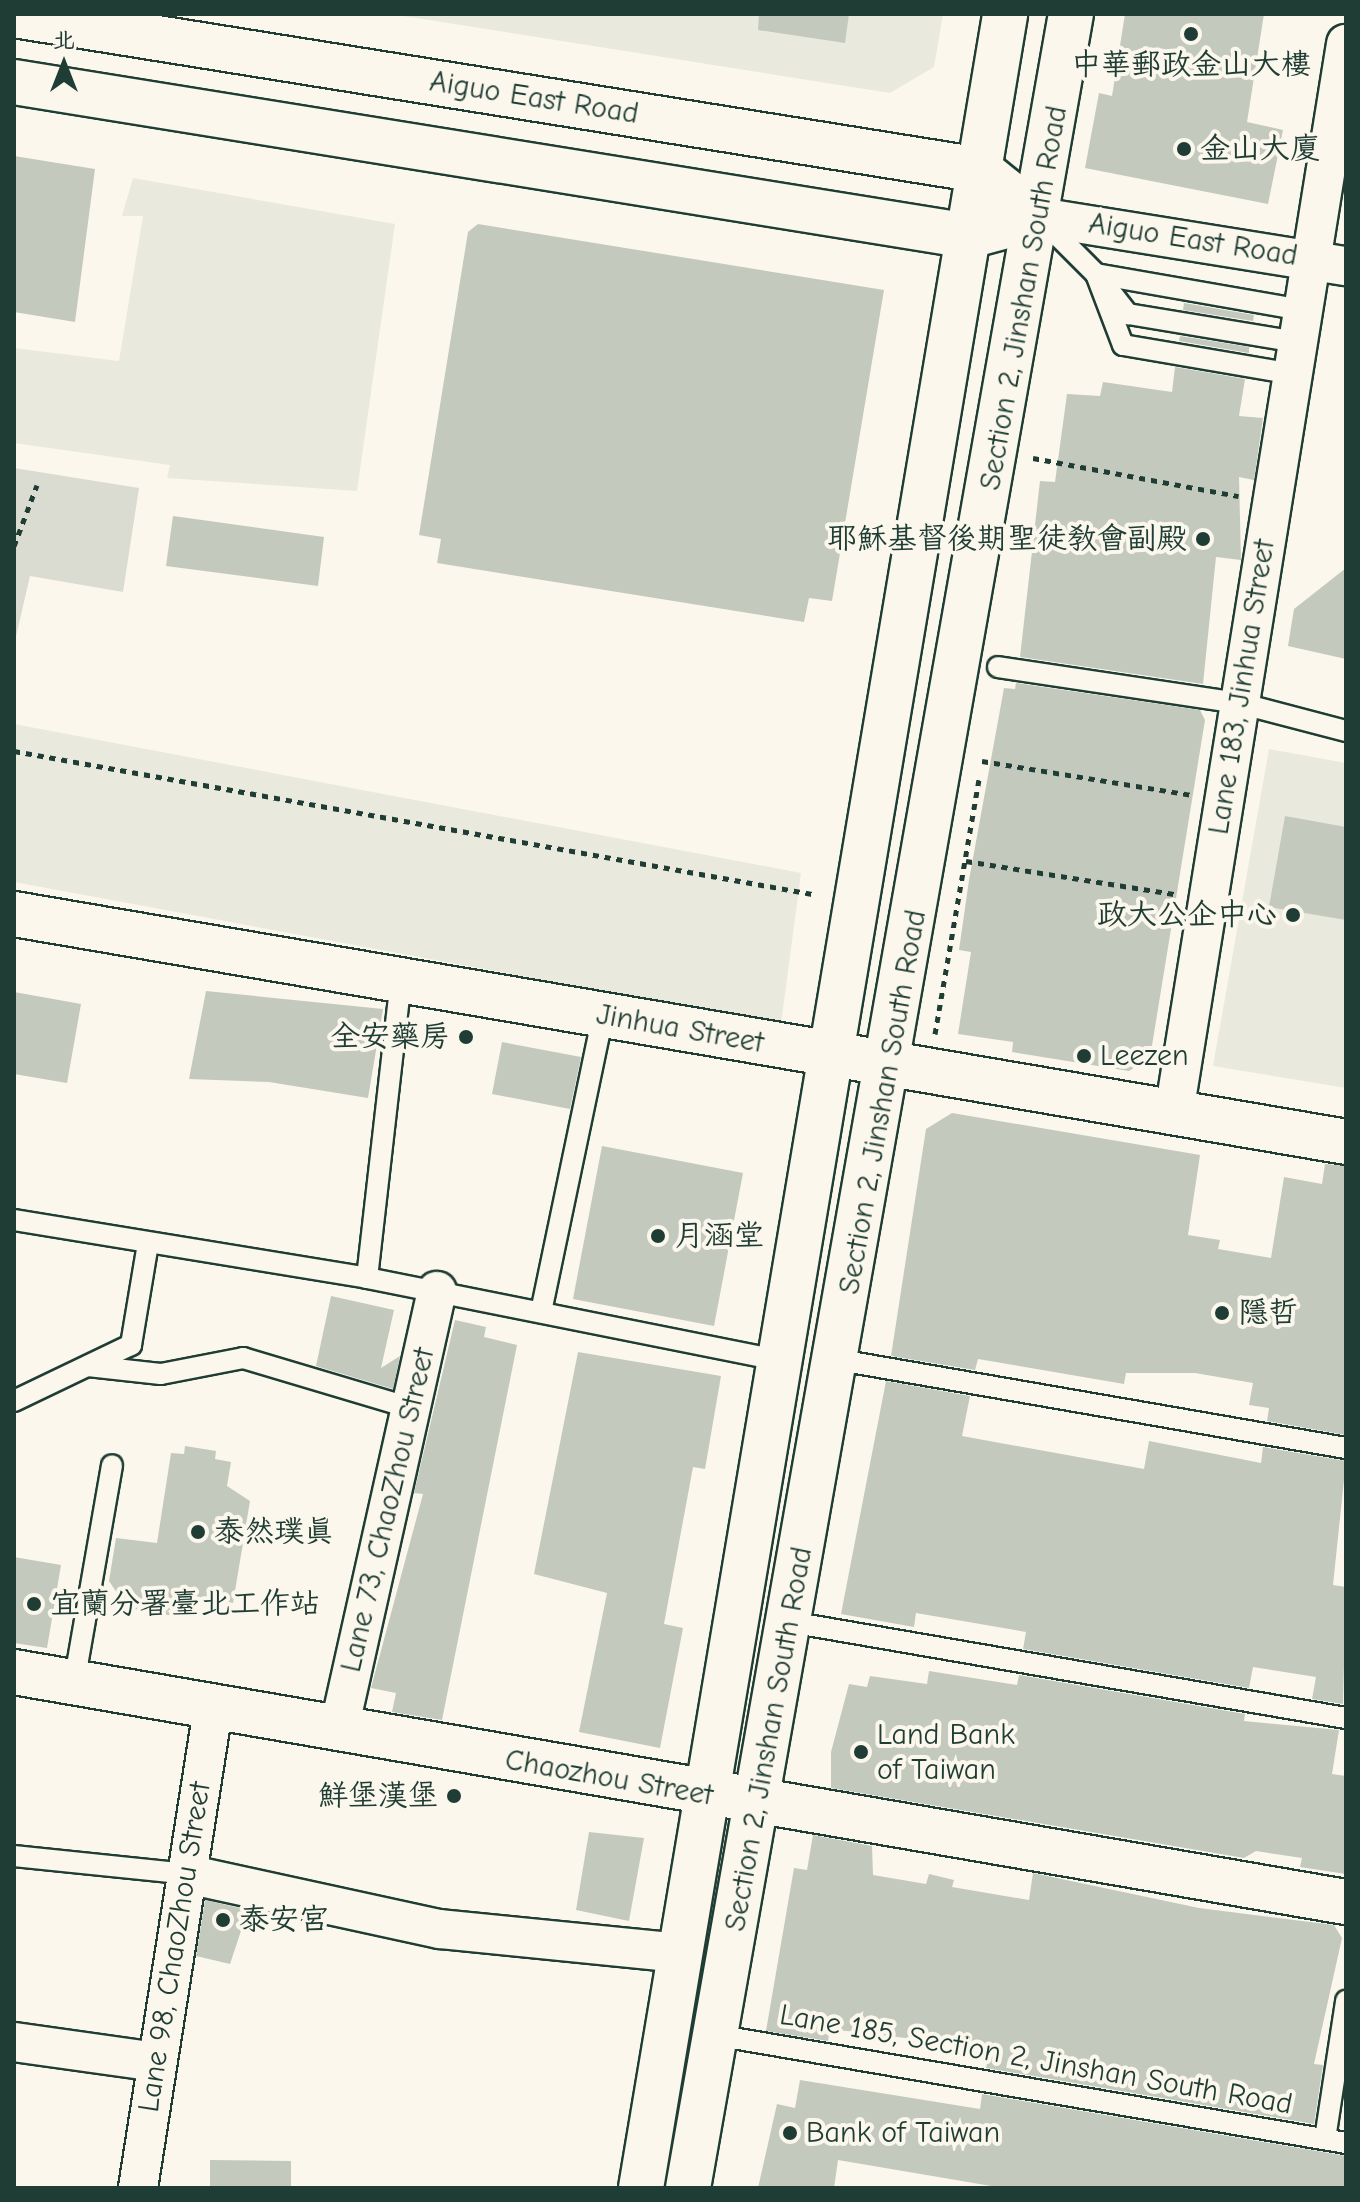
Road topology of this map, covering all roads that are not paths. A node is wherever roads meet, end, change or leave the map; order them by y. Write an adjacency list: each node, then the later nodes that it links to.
1 (1005, 14): 6 (street, Section 2, Jinshan South Road)
2 (1071, 14): 7 (street, Section 2, Jinshan South Road)
3 (14, 15): 6 (street, Aiguo East Road)
4 (1346, 44): 9 (street, Lane 183, Jinhua Street)
5 (14, 82): 8 (street, Aiguo East Road)
6 (980, 170): 7 (street, Aiguo East Road); 8 (street, Section 2, Jinshan South Road)
7 (1039, 217): 8 (street, Aiguo East Road); 9 (street, Aiguo East Road); 10 (lane); 19 (street, Section 2, Jinshan South Road)
8 (969, 236): 18 (street, Section 2, Jinshan South Road)
9 (1329, 263): 11 (street, Lane 183, Jinhua Street)
10 (1096, 274): 11 (lane); 11 (lane); 11 (lane)
11 (1298, 342): 13 (street, Lane 183, Jinhua Street)
12 (998, 667): 13 (lane)
13 (1239, 703): 14 (lane); 20 (street, Lane 183, Jinhua Street)
14 (1346, 731)
15 (14, 914): 16 (street, Jinhua Street)
16 (401, 980): 17 (street, Jinhua Street); 24 (lane)
17 (603, 1016): 18 (street, Jinhua Street); 26 (lane)
18 (833, 1056): 19 (street, Jinhua Street); 28 (street, Section 2, Jinshan South Road)
19 (888, 1066): 20 (street, Jinhua Street); 27 (street, Section 2, Jinshan South Road)
20 (1174, 1113): 21 (street, Jinhua Street)
21 (1346, 1142)
22 (14, 1220): 23 (lane)
23 (148, 1243): 24 (lane); 29 (lane)
24 (367, 1278): 25 (lane)
25 (437, 1291): 26 (lane); 31 (street, Lane 73, ChaoZhou Street)
26 (541, 1312): 28 (lane)
27 (839, 1360): 32 (lane); 34 (street, Section 2, Jinshan South Road)
28 (784, 1361): 40 (street, Section 2, Jinshan South Road)
29 (88, 1366): 30 (lane); 31 (lane)
30 (14, 1401)
31 (411, 1408): 39 (street, Lane 73, ChaoZhou Street)
32 (1346, 1448)
33 (112, 1465): 36 (lane)
34 (790, 1622): 38 (lane); 41 (street, Section 2, Jinshan South Road)
35 (14, 1672): 36 (street, Chaozhou Street)
36 (74, 1683): 37 (street, Chaozhou Street)
37 (213, 1707): 39 (street, Chaozhou Street); 43 (street, Lane 98, ChaoZhou Street)
38 (1346, 1718)
39 (339, 1729): 40 (street, Chaozhou Street)
40 (707, 1796): 41 (street, Chaozhou Street); 45 (street, Section 2, Jinshan South Road)
41 (755, 1804): 44 (street, Chaozhou Street); 47 (street, Section 2, Jinshan South Road)
42 (14, 1856): 43 (lane)
43 (187, 1874): 45 (street); 49 (street, Lane 98, ChaoZhou Street)
44 (1346, 1902)
45 (679, 1953): 53 (street, Section 2, Jinshan South Road)
46 (1346, 2001): 50 (lane)
47 (715, 2035): 50 (lane, Lane 185, Section 2, Jinshan South Road); 54 (street, Section 2, Jinshan South Road)
48 (14, 2042): 49 (street)
49 (156, 2062): 52 (street, Lane 98, ChaoZhou Street)
50 (1325, 2139): 51 (lane, Lane 185, Section 2, Jinshan South Road)
51 (1346, 2143)
52 (138, 2188)
53 (641, 2188)
54 (688, 2188)

